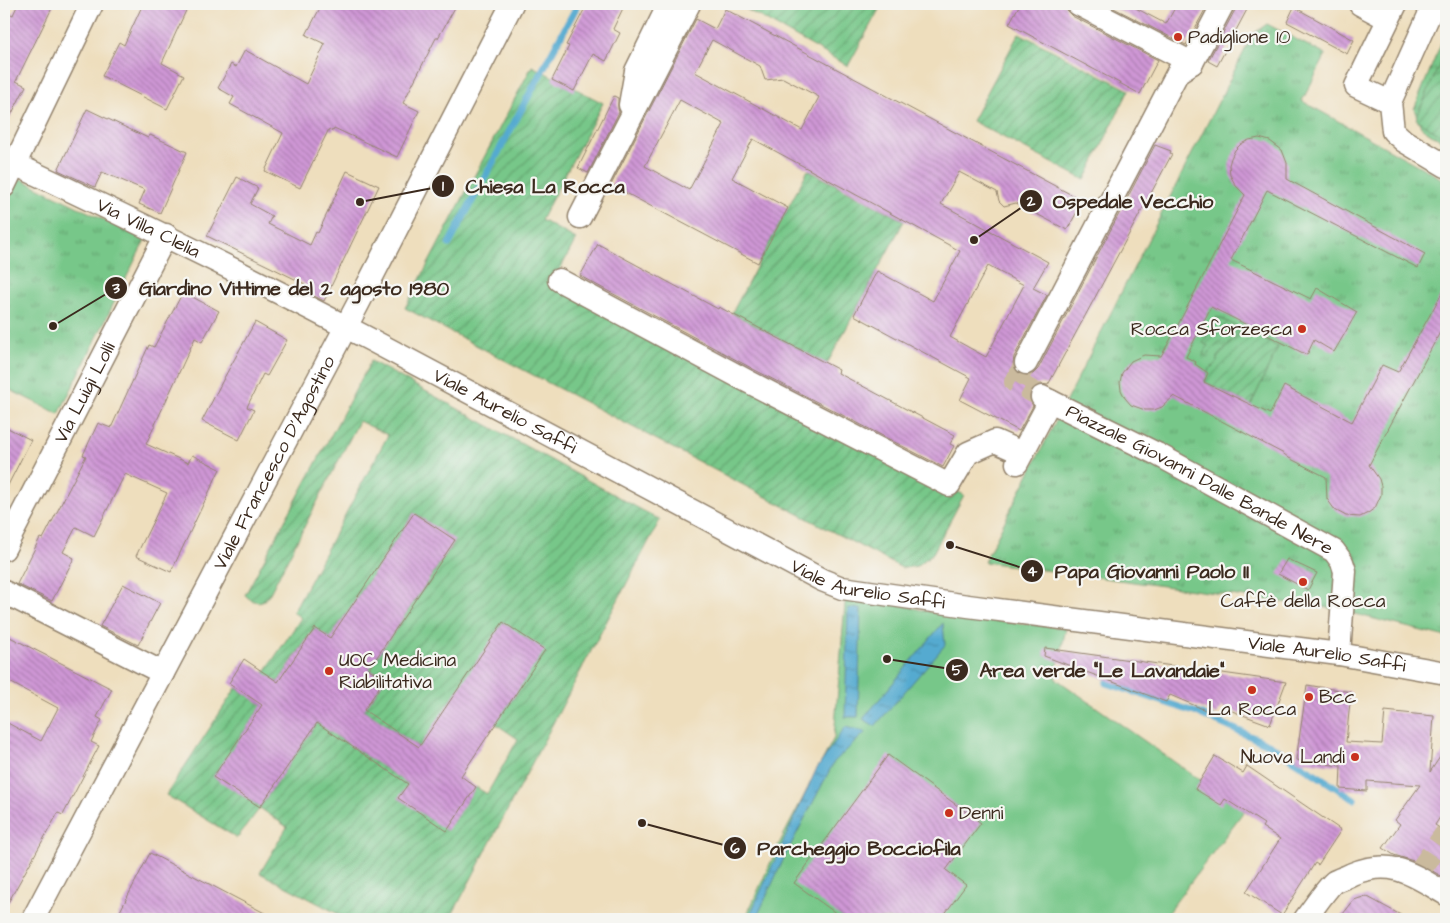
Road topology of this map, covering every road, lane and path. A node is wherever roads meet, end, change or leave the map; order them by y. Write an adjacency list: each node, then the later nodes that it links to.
1 (92, 4): 13 (street)
2 (512, 4): 19 (street, Viale Francesco D'Agostino)
3 (669, 4): 12 (street)
4 (688, 4): 12 (street)
5 (1078, 4): 10 (street)
6 (1223, 4): 10 (street)
7 (1360, 4): 9 (street)
8 (1434, 4): 11 (street)
9 (1392, 11): 11 (street)
10 (1192, 62): 20 (street)
11 (1390, 102): 14 (street)
12 (628, 124): 16 (street)
13 (9, 161): 15 (street); 17 (street, Via Villa Clelia)
14 (1446, 166)
15 (4, 186)
16 (580, 218)
17 (166, 235): 19 (street, Via Villa Clelia); 21 (street, Via Luigi Lolli)
18 (559, 280): 23 (street, Piazzale Giovanni Dalle Bande Nere)
19 (346, 327): 23 (street, Viale Aurelio Saffi); 24 (street, Viale Francesco D'Agostino)
20 (1026, 363)
21 (4, 549)
22 (4, 592): 24 (street)
23 (1339, 654): 25 (street, Viale Aurelio Saffi)
24 (163, 673): 27 (street, Viale Francesco D'Agostino)
25 (1446, 673)
26 (1446, 894): 28 (street)
27 (33, 919)
28 (1305, 919)

